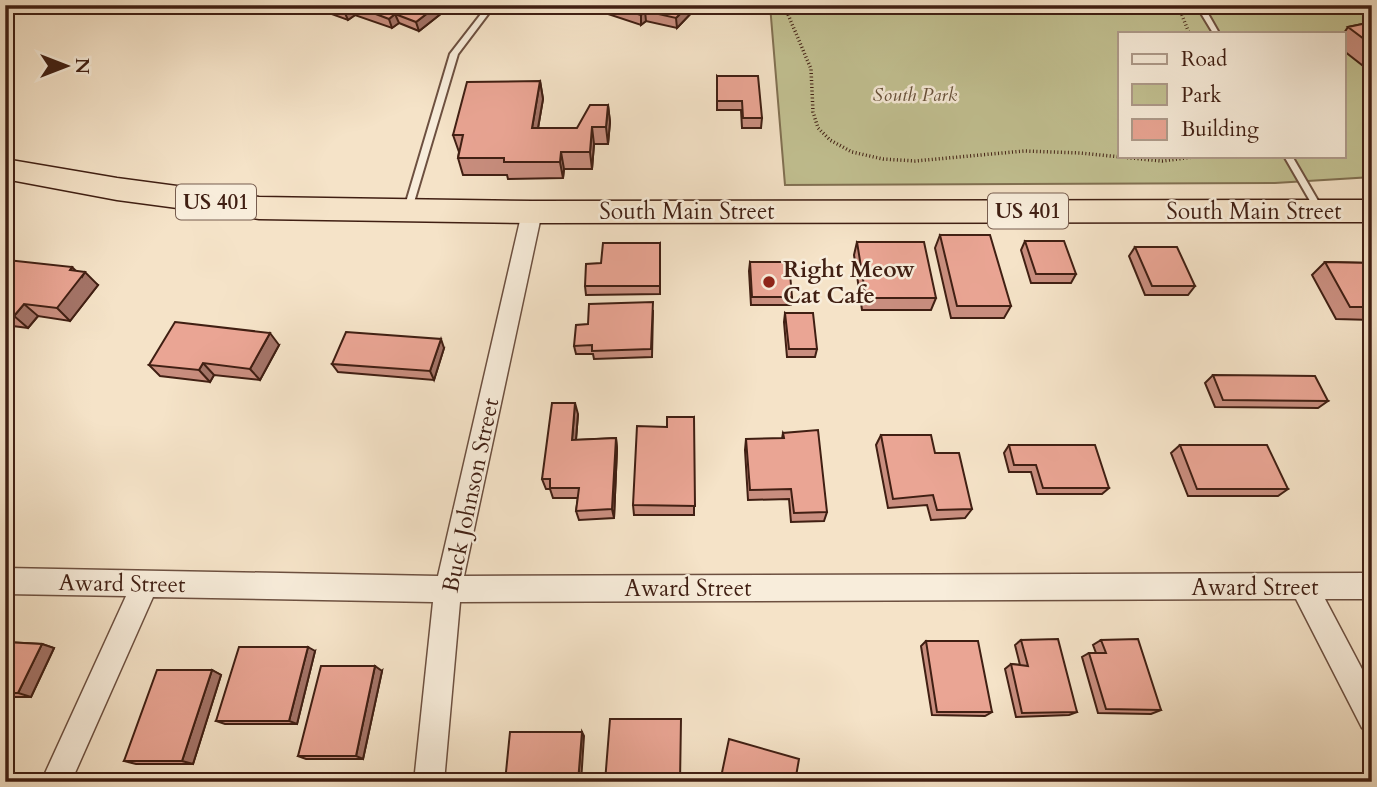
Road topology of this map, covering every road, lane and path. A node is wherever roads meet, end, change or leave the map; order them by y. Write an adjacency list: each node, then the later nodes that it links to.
1 (492, 5): 10 (lane)
2 (784, 5): 5 (path)
3 (1199, 5): 4 (lane)
4 (1215, 32)
5 (1118, 157)
6 (1129, 158): 7 (path)
7 (1195, 158)
8 (1289, 158): 11 (lane)
9 (5, 169): 10 (highway, South Main Street / US 401)
10 (408, 209): 13 (highway, South Main Street / US 401)
11 (1320, 211): 12 (highway, South Main Street / US 401); 13 (highway, South Main Street / US 401)
12 (1372, 211)
13 (532, 212): 18 (street, Buck Johnson Street)
14 (5, 581): 15 (street, Award Street)
15 (146, 582): 18 (street, Award Street); 20 (street)
16 (1372, 586): 17 (street, Award Street)
17 (1304, 587): 18 (street, Award Street); 19 (street)
18 (448, 589): 21 (street, Buck Johnson Street)
19 (1372, 718)
20 (55, 782)
21 (429, 782)

